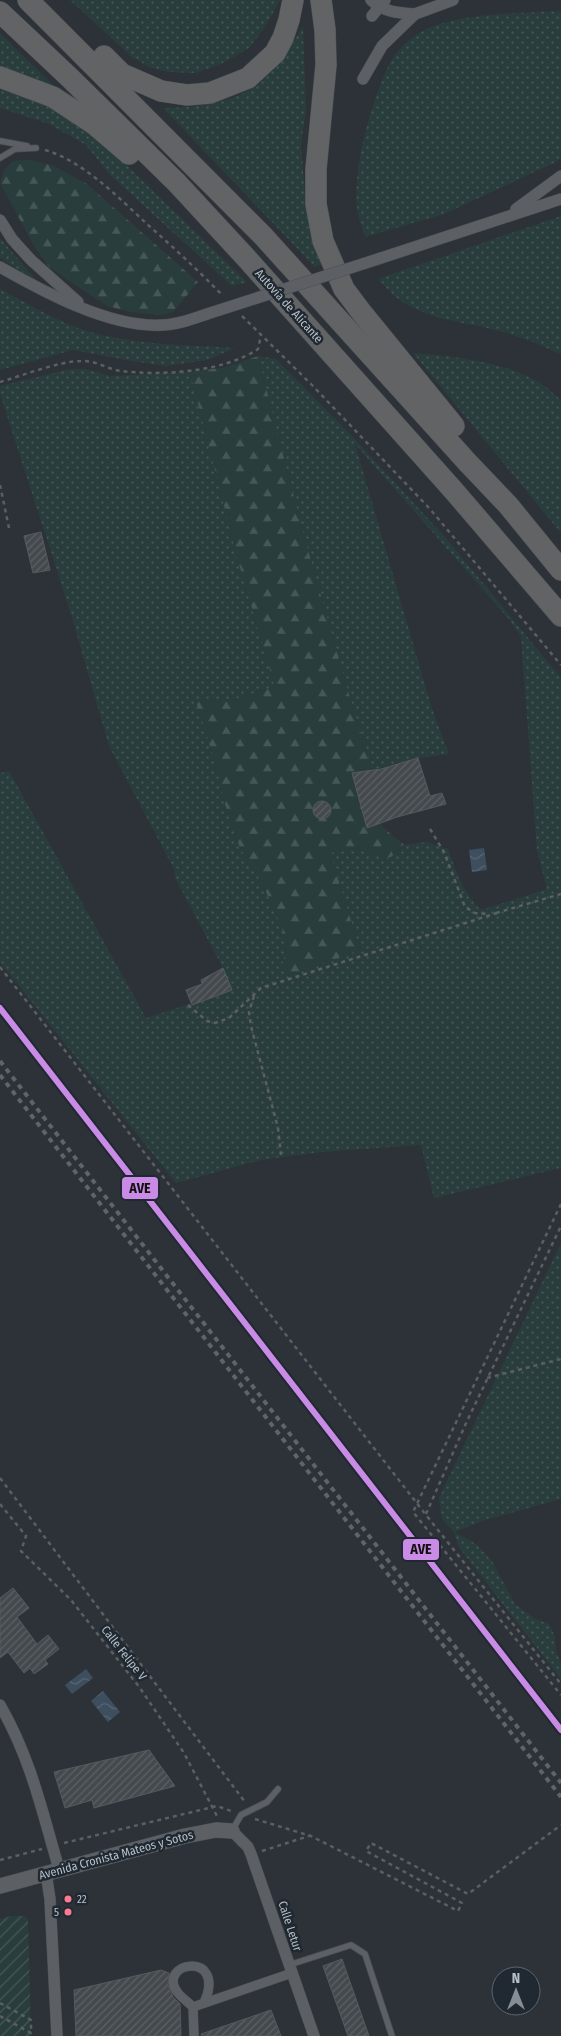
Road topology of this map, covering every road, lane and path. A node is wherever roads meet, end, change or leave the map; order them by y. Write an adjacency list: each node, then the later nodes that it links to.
1 (28, 0): 8 (highway)
2 (293, 0): 8 (highway)
3 (321, 0): 26 (highway)
4 (453, 0): 7 (street)
5 (376, 6): 7 (street)
6 (0, 12): 15 (highway, Autovía de Alicante)
7 (415, 14): 10 (street)
8 (61, 32): 26 (highway)
9 (0, 77): 15 (highway)
10 (363, 79)
11 (0, 141): 12 (lane)
12 (36, 148): 13 (lane); 20 (path)
13 (0, 158)
14 (561, 176): 17 (street)
15 (176, 183): 29 (highway, Autovía de Alicante)
16 (561, 199): 17 (street)
17 (509, 215): 21 (street, bridge)
18 (0, 220): 21 (street)
19 (0, 267): 21 (street)
20 (228, 301)
21 (85, 308)
22 (241, 315): 23 (path)
23 (260, 335): 24 (path); 30 (path)
24 (0, 382)
25 (0, 485): 27 (path)
26 (508, 504): 28 (highway)
27 (10, 528)
28 (561, 570)
29 (561, 616)
30 (561, 665)
31 (430, 829): 33 (path)
32 (561, 894): 33 (path)
33 (497, 913): 35 (path)
34 (0, 967): 45 (path)
35 (261, 988): 36 (path); 37 (path)
36 (188, 1005)
37 (281, 1154)
38 (561, 1204): 45 (path)
39 (561, 1226): 41 (path)
40 (561, 1234): 41 (path)
41 (557, 1235): 43 (path)
42 (561, 1359): 43 (path)
43 (487, 1378): 47 (path)
44 (0, 1478): 52 (path)
45 (417, 1503): 47 (path); 49 (path)
46 (0, 1504): 54 (path, Calle Felipe V)
47 (426, 1515): 48 (path)
48 (561, 1684)
49 (561, 1695)
50 (0, 1705): 57 (street)
51 (278, 1789): 52 (lane)
52 (241, 1815): 55 (lane)
53 (561, 1825): 56 (path)
54 (216, 1830): 55 (street, Avenida Cronista Mateos y Sotos); 57 (street, Avenida Cronista Mateos y Sotos)
55 (232, 1831): 56 (street, Calle Letur)
56 (251, 1854): 59 (street, Calle Letur)
57 (53, 1871): 58 (street, Avenida Cronista Mateos y Sotos); 64 (street)
58 (0, 1886)
59 (290, 1969): 61 (street); 66 (street, Calle Letur); 67 (lane)
60 (0, 2003): 63 (path)
61 (204, 2003): 62 (street); 62 (street)
62 (192, 2007): 65 (street)
63 (0, 2016)
64 (57, 2036)
65 (194, 2036)
66 (314, 2036)
67 (392, 2036)

